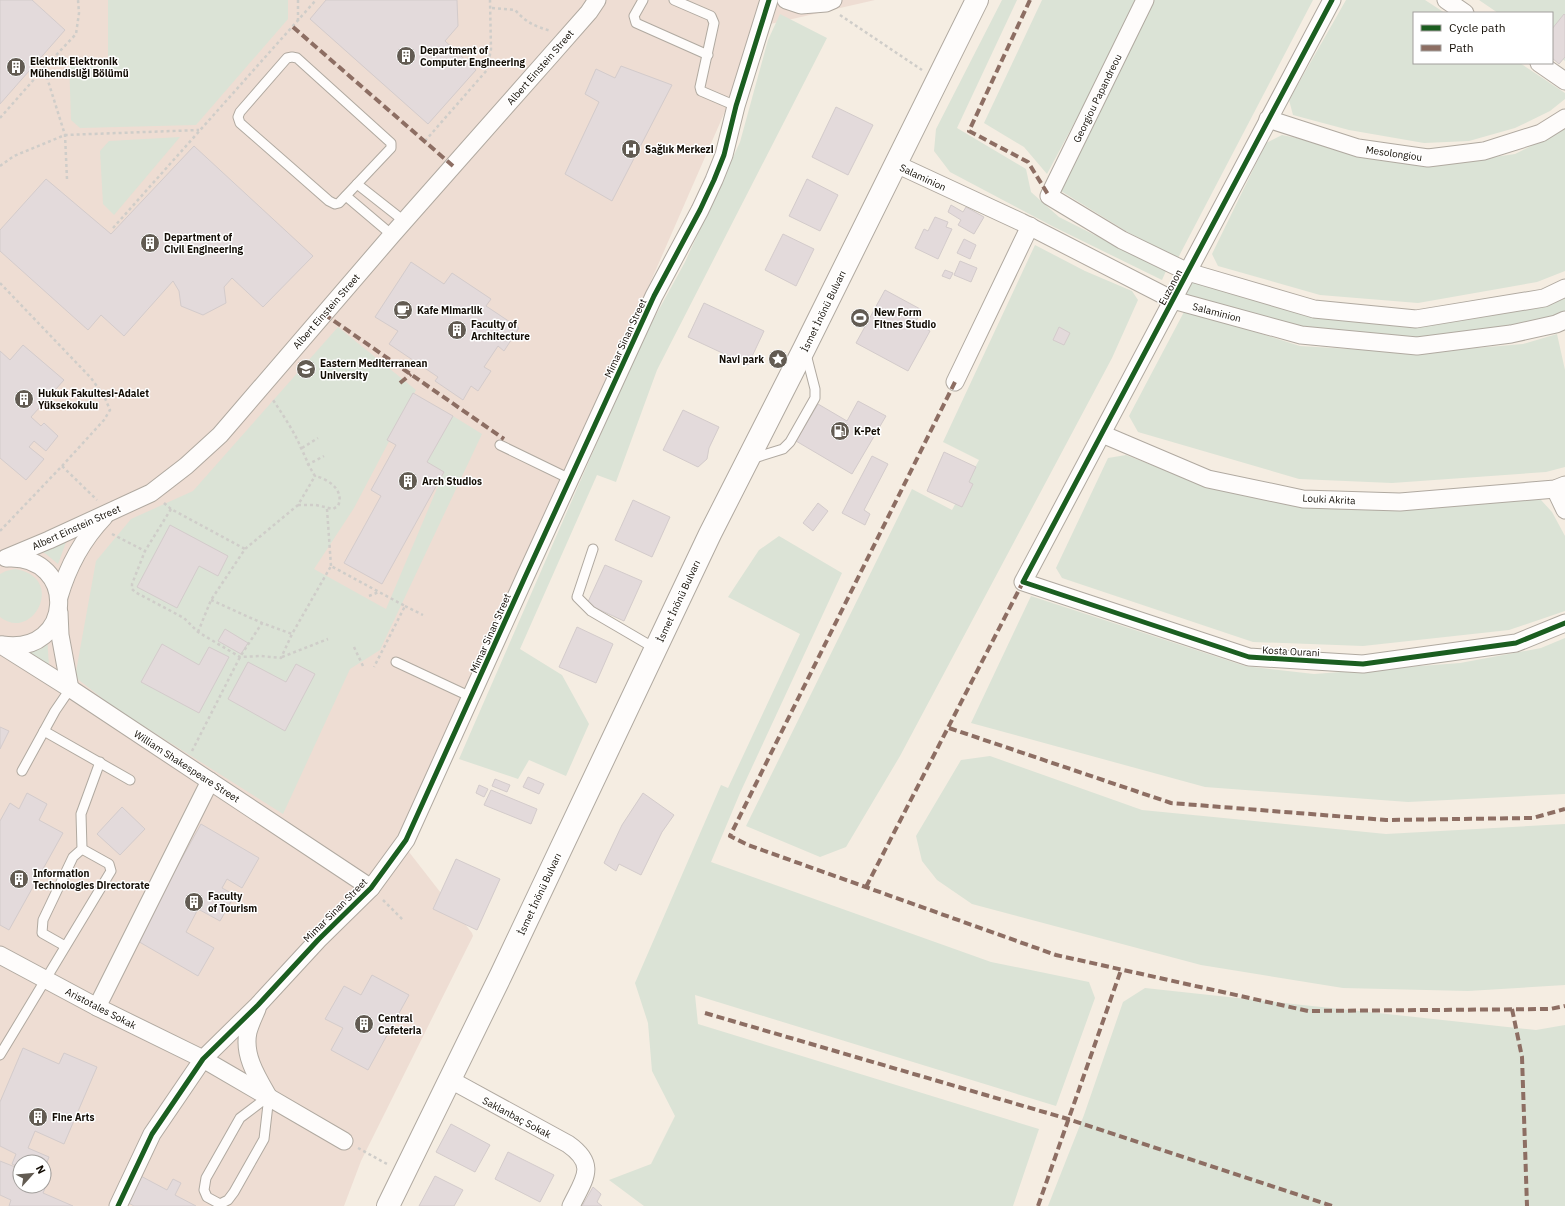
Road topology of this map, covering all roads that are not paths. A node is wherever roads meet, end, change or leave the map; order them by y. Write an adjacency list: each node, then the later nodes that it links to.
1 (597, 0): 21 (street, Albert Einstein Street)
2 (643, 0): 12 (lane)
3 (674, 0): 12 (lane)
4 (769, 0): 15 (street, Mimar Sinan Street)
5 (977, 0): 18 (main road, İsmet İnönü Bulvarı)
6 (1145, 0): 24 (street, Georgiou Papandreou)
7 (1332, 0): 17 (street, Euzonon)
8 (1446, 0): 11 (street)
9 (829, 2): 10 (street)
10 (794, 3)
11 (1464, 12)
12 (708, 55): 15 (lane)
13 (1540, 64): 14 (street)
14 (1565, 81)
15 (736, 106): 33 (street, Mimar Sinan Street)
16 (1565, 118): 17 (street, Mesolongiou)
17 (1268, 120): 24 (street, Euzonon)
18 (896, 164): 22 (street, Salaminion); 28 (main road, İsmet İnönü Bulvarı)
19 (357, 184): 20 (lane); 20 (lane); 21 (lane)
20 (346, 196): 23 (lane)
21 (404, 221): 23 (street, Albert Einstein Street)
22 (1026, 224): 26 (street, Salaminion); 29 (street)
23 (392, 234): 36 (street, Albert Einstein Street)
24 (1188, 272): 25 (street); 26 (street, Euzonon)
25 (1565, 288)
26 (1173, 300): 27 (street, Salaminion); 30 (street, Euzonon)
27 (1565, 320)
28 (804, 349): 32 (main road, İsmet İnönü Bulvarı); 32 (lane)
29 (955, 382)
30 (1102, 434): 34 (street, Louki Akrita); 39 (street, Euzonon)
31 (500, 445): 33 (lane)
32 (748, 460): 43 (main road, İsmet İnönü Bulvarı)
33 (570, 480): 46 (street, Mimar Sinan Street)
34 (1560, 487): 35 (street)
35 (1565, 510)
36 (109, 512): 38 (street, Albert Einstein Street); 40 (street)
37 (593, 549): 43 (lane)
38 (3, 559): 40 (street)
39 (1023, 582): 41 (street, Kosta Ourani)
40 (59, 602): 42 (street); 45 (street)
41 (1565, 623)
42 (1, 645): 45 (street, William Shakespeare Street)
43 (656, 649): 61 (main road, İsmet İnönü Bulvarı)
44 (396, 662): 46 (lane)
45 (70, 689): 47 (lane); 51 (street, William Shakespeare Street)
46 (471, 697): 53 (street, Mimar Sinan Street)
47 (44, 731): 48 (lane); 49 (lane)
48 (100, 762): 50 (lane); 52 (lane)
49 (22, 771)
50 (130, 780)
51 (210, 782): 53 (street, William Shakespeare Street); 58 (street)
52 (82, 849): 54 (lane); 54 (lane)
53 (371, 888): 57 (street, Mimar Sinan Street)
54 (65, 946): 56 (lane)
55 (0, 955): 56 (street, Aristotales Sokak)
56 (46, 979): 58 (street, Aristotales Sokak); 59 (lane)
57 (258, 1005): 60 (street, Mimar Sinan Street); 62 (street)
58 (97, 1006): 60 (street, Aristotales Sokak)
59 (0, 1055)
60 (203, 1058): 62 (street, Aristotales Sokak); 64 (street, Mimar Sinan Street)
61 (449, 1079): 65 (main road, İsmet İnönü Bulvarı); 66 (street, Saklanbaç Sokak)
62 (269, 1096): 62 (lane); 63 (street, Aristotales Sokak)
63 (344, 1140)
64 (118, 1206)
65 (388, 1206)
66 (571, 1206)

